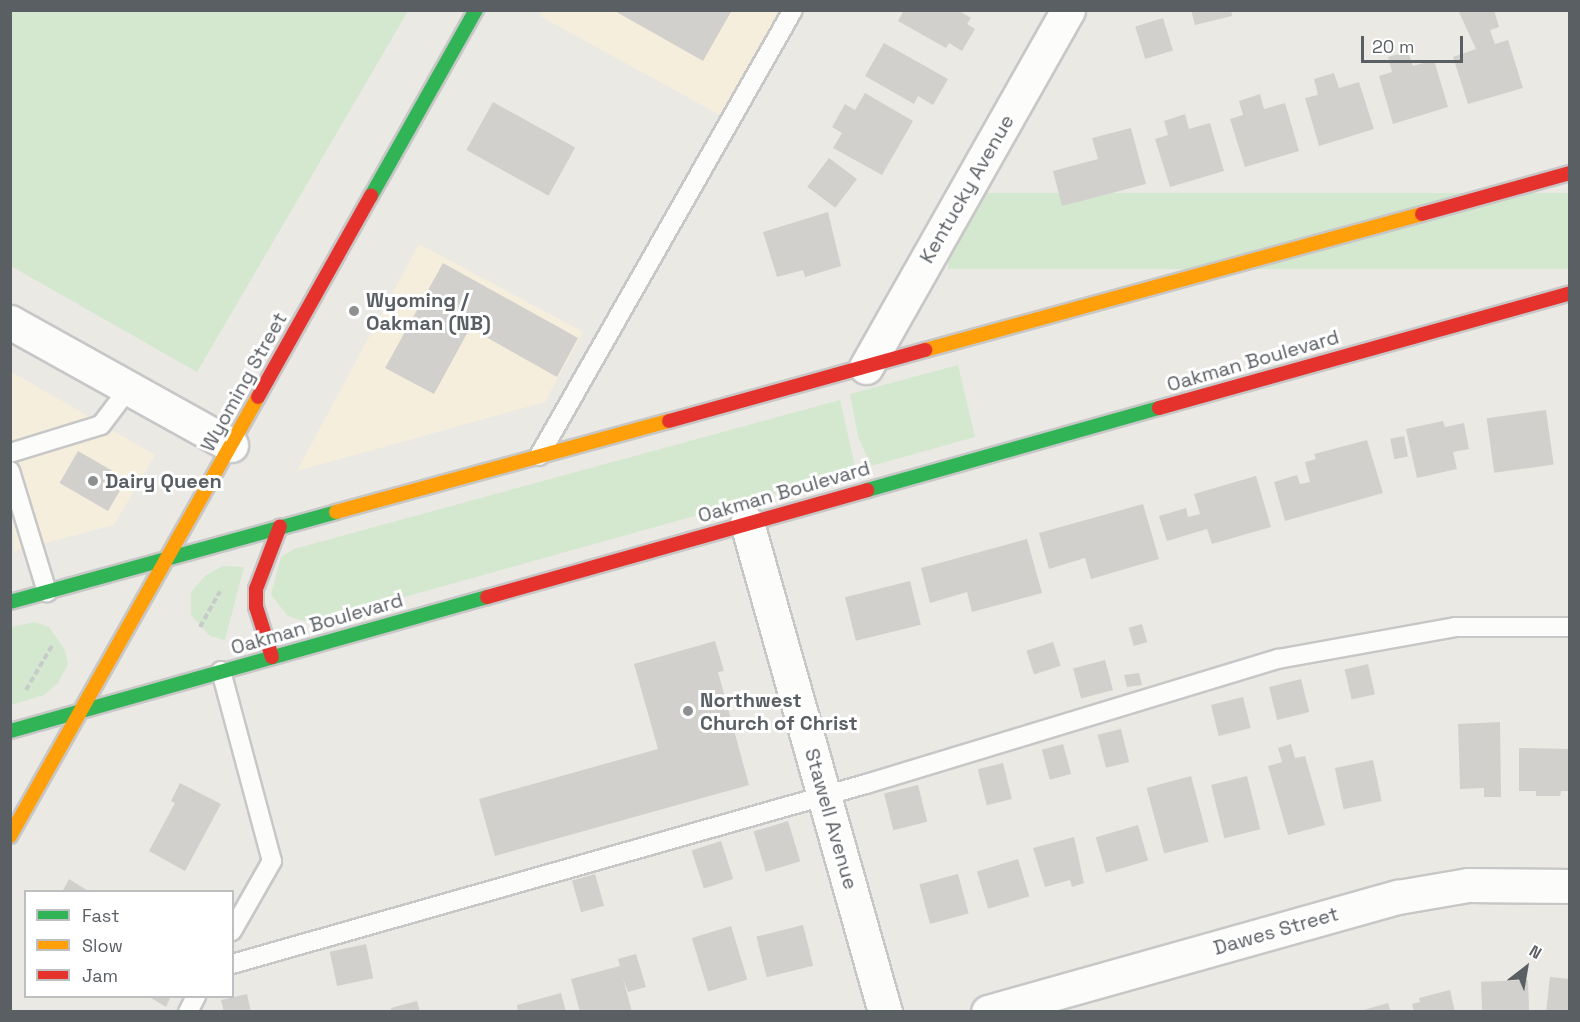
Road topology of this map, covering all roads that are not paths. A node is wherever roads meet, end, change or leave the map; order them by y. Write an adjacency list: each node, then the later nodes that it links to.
1 (476, 10): 9 (street, Wyoming Street)
2 (793, 10): 11 (lane)
3 (1068, 10): 7 (street, Kentucky Avenue)
4 (1569, 173): 7 (street)
5 (1569, 293): 13 (street, Oakman Boulevard)
6 (10, 322): 8 (street)
7 (866, 368): 11 (street)
8 (129, 388): 9 (street); 10 (lane)
9 (231, 445): 15 (street, Wyoming Street)
10 (10, 453)
11 (539, 456): 14 (street)
12 (10, 471): 16 (lane)
13 (747, 523): 19 (street, Oakman Boulevard); 23 (street, Stawell Avenue)
14 (280, 526): 15 (street); 19 (street)
15 (168, 558): 16 (street); 21 (street, Wyoming Street)
16 (47, 592): 17 (street)
17 (10, 602)
18 (1569, 627): 23 (lane)
19 (272, 657): 20 (street, Oakman Boulevard)
20 (221, 671): 21 (street, Oakman Boulevard); 26 (lane)
21 (81, 711): 22 (street, Oakman Boulevard); 24 (street, Wyoming Street)
22 (10, 731)
23 (824, 794): 27 (lane); 28 (street, Stawell Avenue)
24 (10, 836)
25 (1569, 886): 29 (street, Dawes Street)
26 (234, 928)
27 (234, 963)
28 (885, 1011)
29 (988, 1011)

